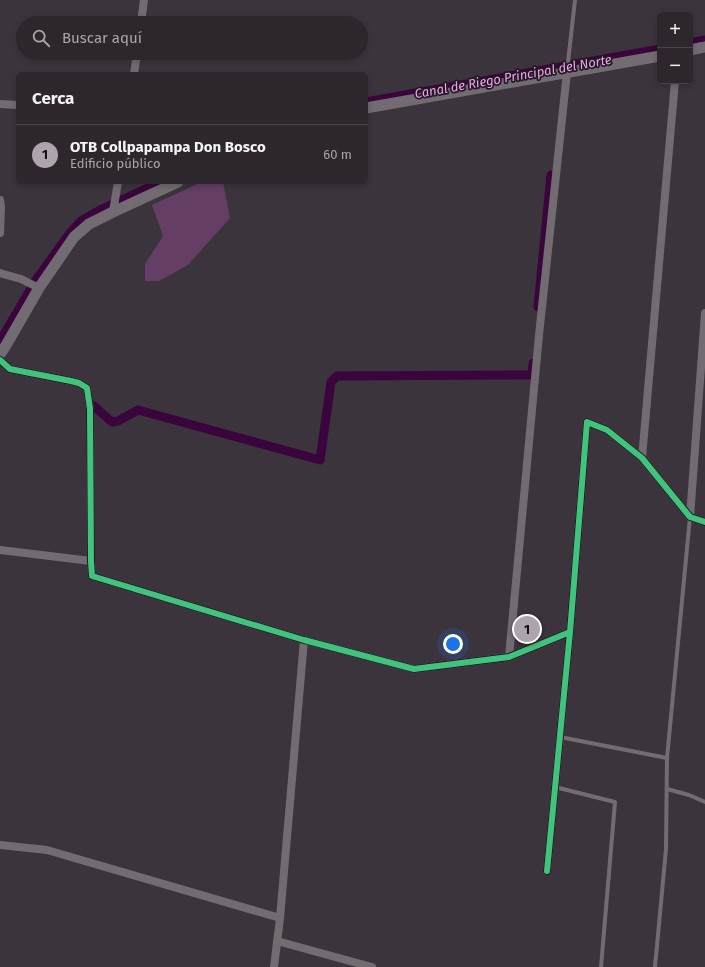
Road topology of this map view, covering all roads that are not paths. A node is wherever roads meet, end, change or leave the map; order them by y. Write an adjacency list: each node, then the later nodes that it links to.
1 (144, 0): 3 (street)
2 (575, 0): 8 (lane)
3 (142, 16)
4 (705, 47): 5 (street)
5 (693, 49)
6 (657, 56): 8 (street)
7 (136, 60): 9 (street)
8 (567, 69): 13 (street); 31 (street)
9 (134, 72)
10 (675, 84): 24 (street)
11 (0, 104): 12 (street)
12 (16, 105)
13 (368, 108)
14 (118, 184): 17 (street)
15 (173, 184): 17 (street)
16 (0, 200): 18 (street)
17 (113, 210): 20 (street)
18 (0, 233)
19 (0, 273): 20 (street)
20 (35, 286): 22 (street)
21 (705, 312): 25 (street)
22 (0, 354)
23 (0, 360): 28 (street)
24 (642, 458): 25 (street); 29 (street)
25 (690, 517): 26 (street); 33 (lane)
26 (705, 522)
27 (0, 550): 28 (street)
28 (90, 561): 30 (street)
29 (570, 632): 31 (street); 32 (street)
30 (304, 640): 31 (street); 39 (street)
31 (509, 657)
32 (560, 737): 33 (lane); 34 (street)
33 (667, 758): 35 (lane)
34 (555, 786): 38 (street); 43 (lane)
35 (667, 789): 36 (lane); 44 (lane)
36 (705, 802)
37 (0, 845): 39 (street)
38 (547, 871)
39 (280, 918): 40 (street)
40 (277, 941): 41 (street); 42 (street)
41 (274, 967)
42 (372, 967)
43 (601, 967)
44 (655, 967)

